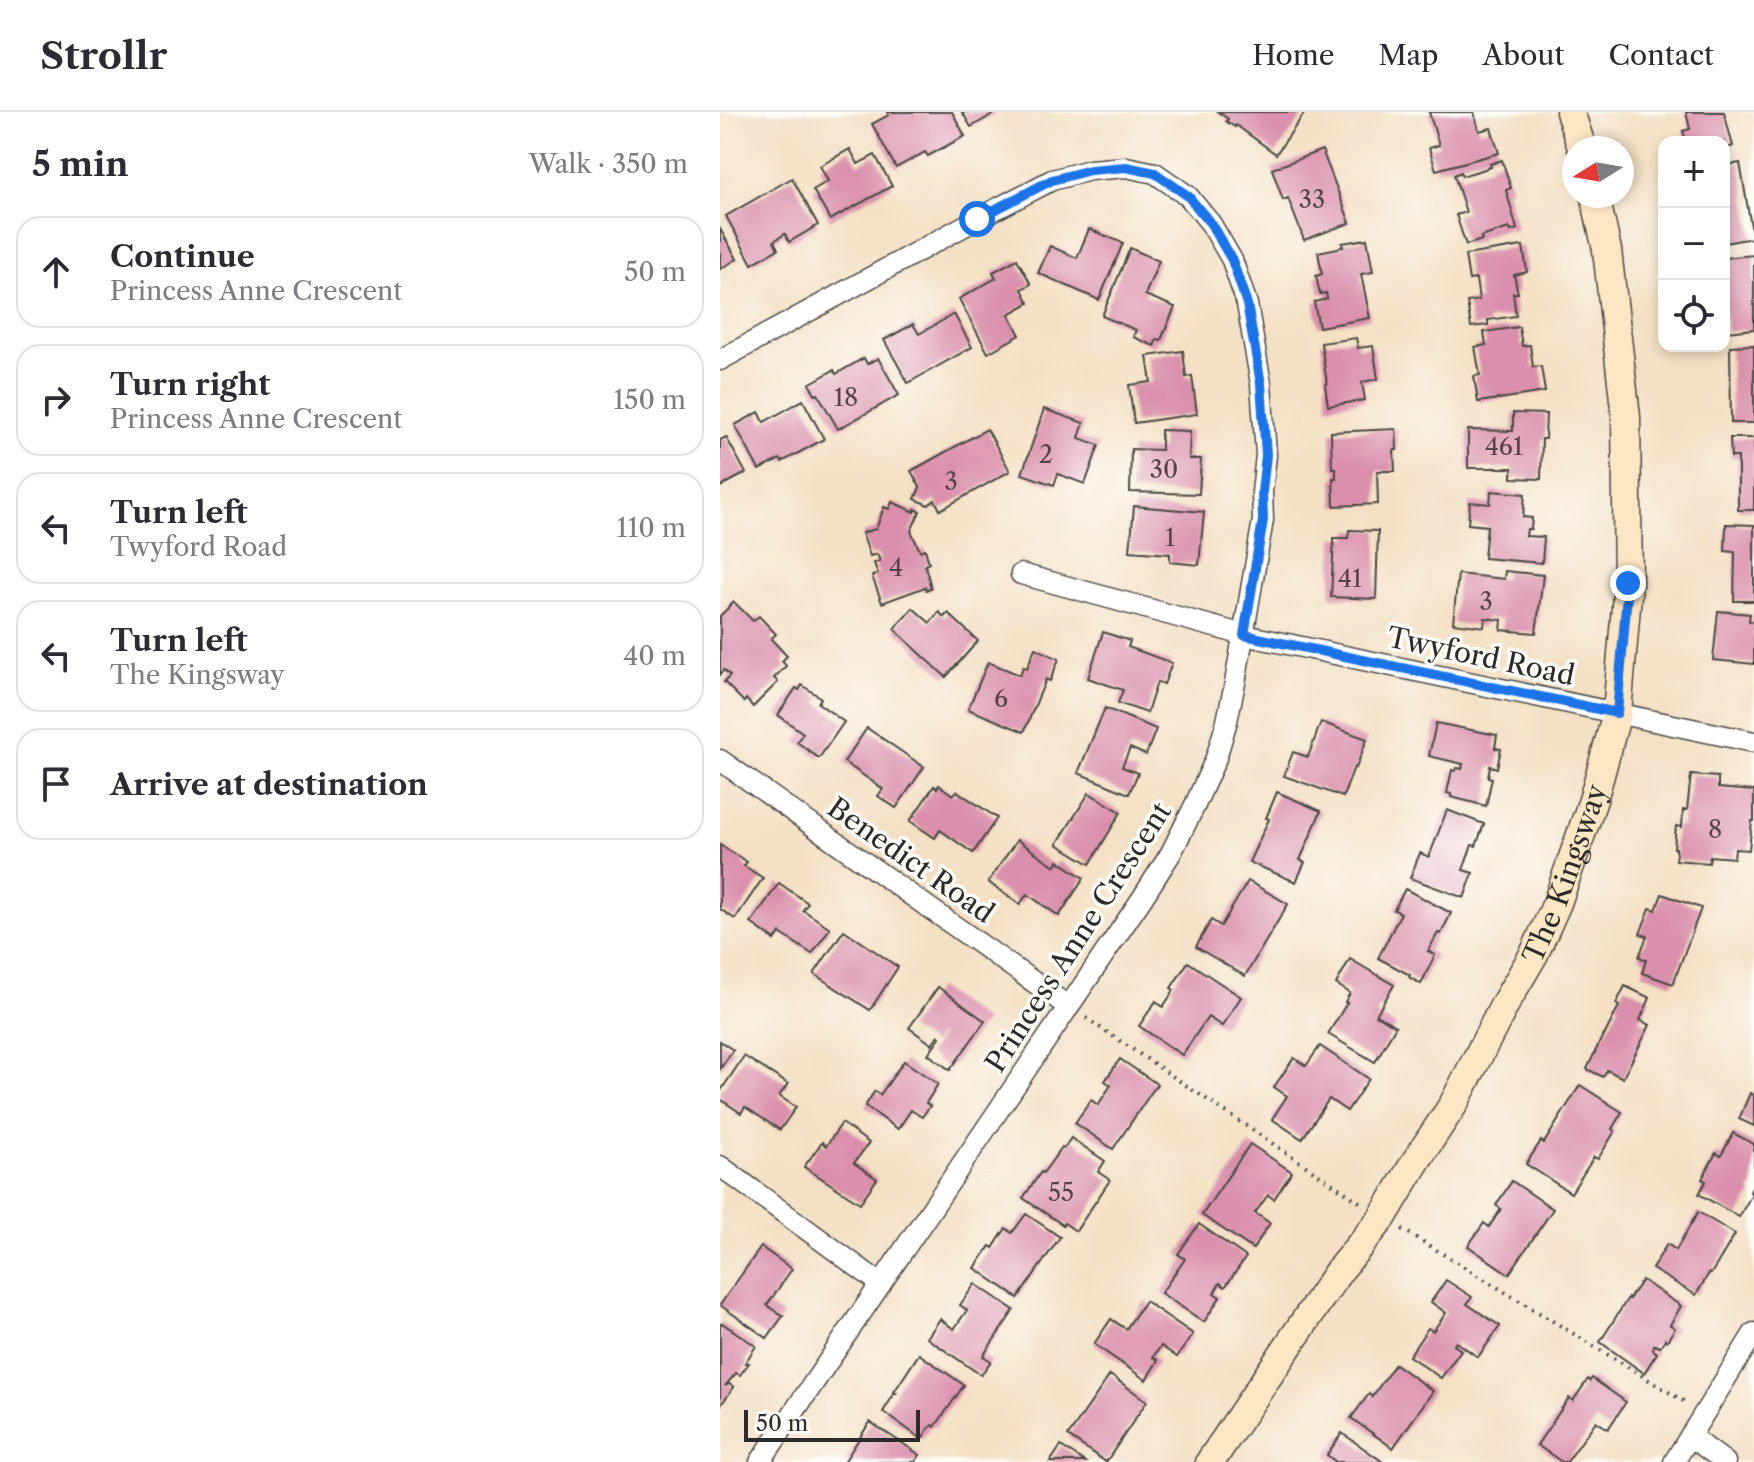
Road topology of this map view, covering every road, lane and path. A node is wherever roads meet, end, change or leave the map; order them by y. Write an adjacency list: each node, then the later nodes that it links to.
1 (1570, 112): 2 (street)
2 (1578, 136)
3 (1598, 208): 7 (street, The Kingsway)
4 (720, 360): 6 (street, Princess Anne Crescent)
5 (1021, 574): 6 (street, Twyford Road)
6 (1244, 635): 7 (street, Twyford Road); 10 (street, Princess Anne Crescent)
7 (1617, 713): 8 (street, Twyford Road); 16 (street, The Kingsway)
8 (1754, 742)
9 (720, 760): 10 (street, Benedict Road)
10 (1069, 1007): 12 (street, Princess Anne Crescent)
11 (720, 1166): 12 (street)
12 (881, 1284): 15 (street, Princess Anne Crescent)
13 (1754, 1333): 14 (street)
14 (1690, 1436): 17 (street); 18 (street)
15 (760, 1462)
16 (1210, 1462)
17 (1674, 1462)
18 (1725, 1462)

